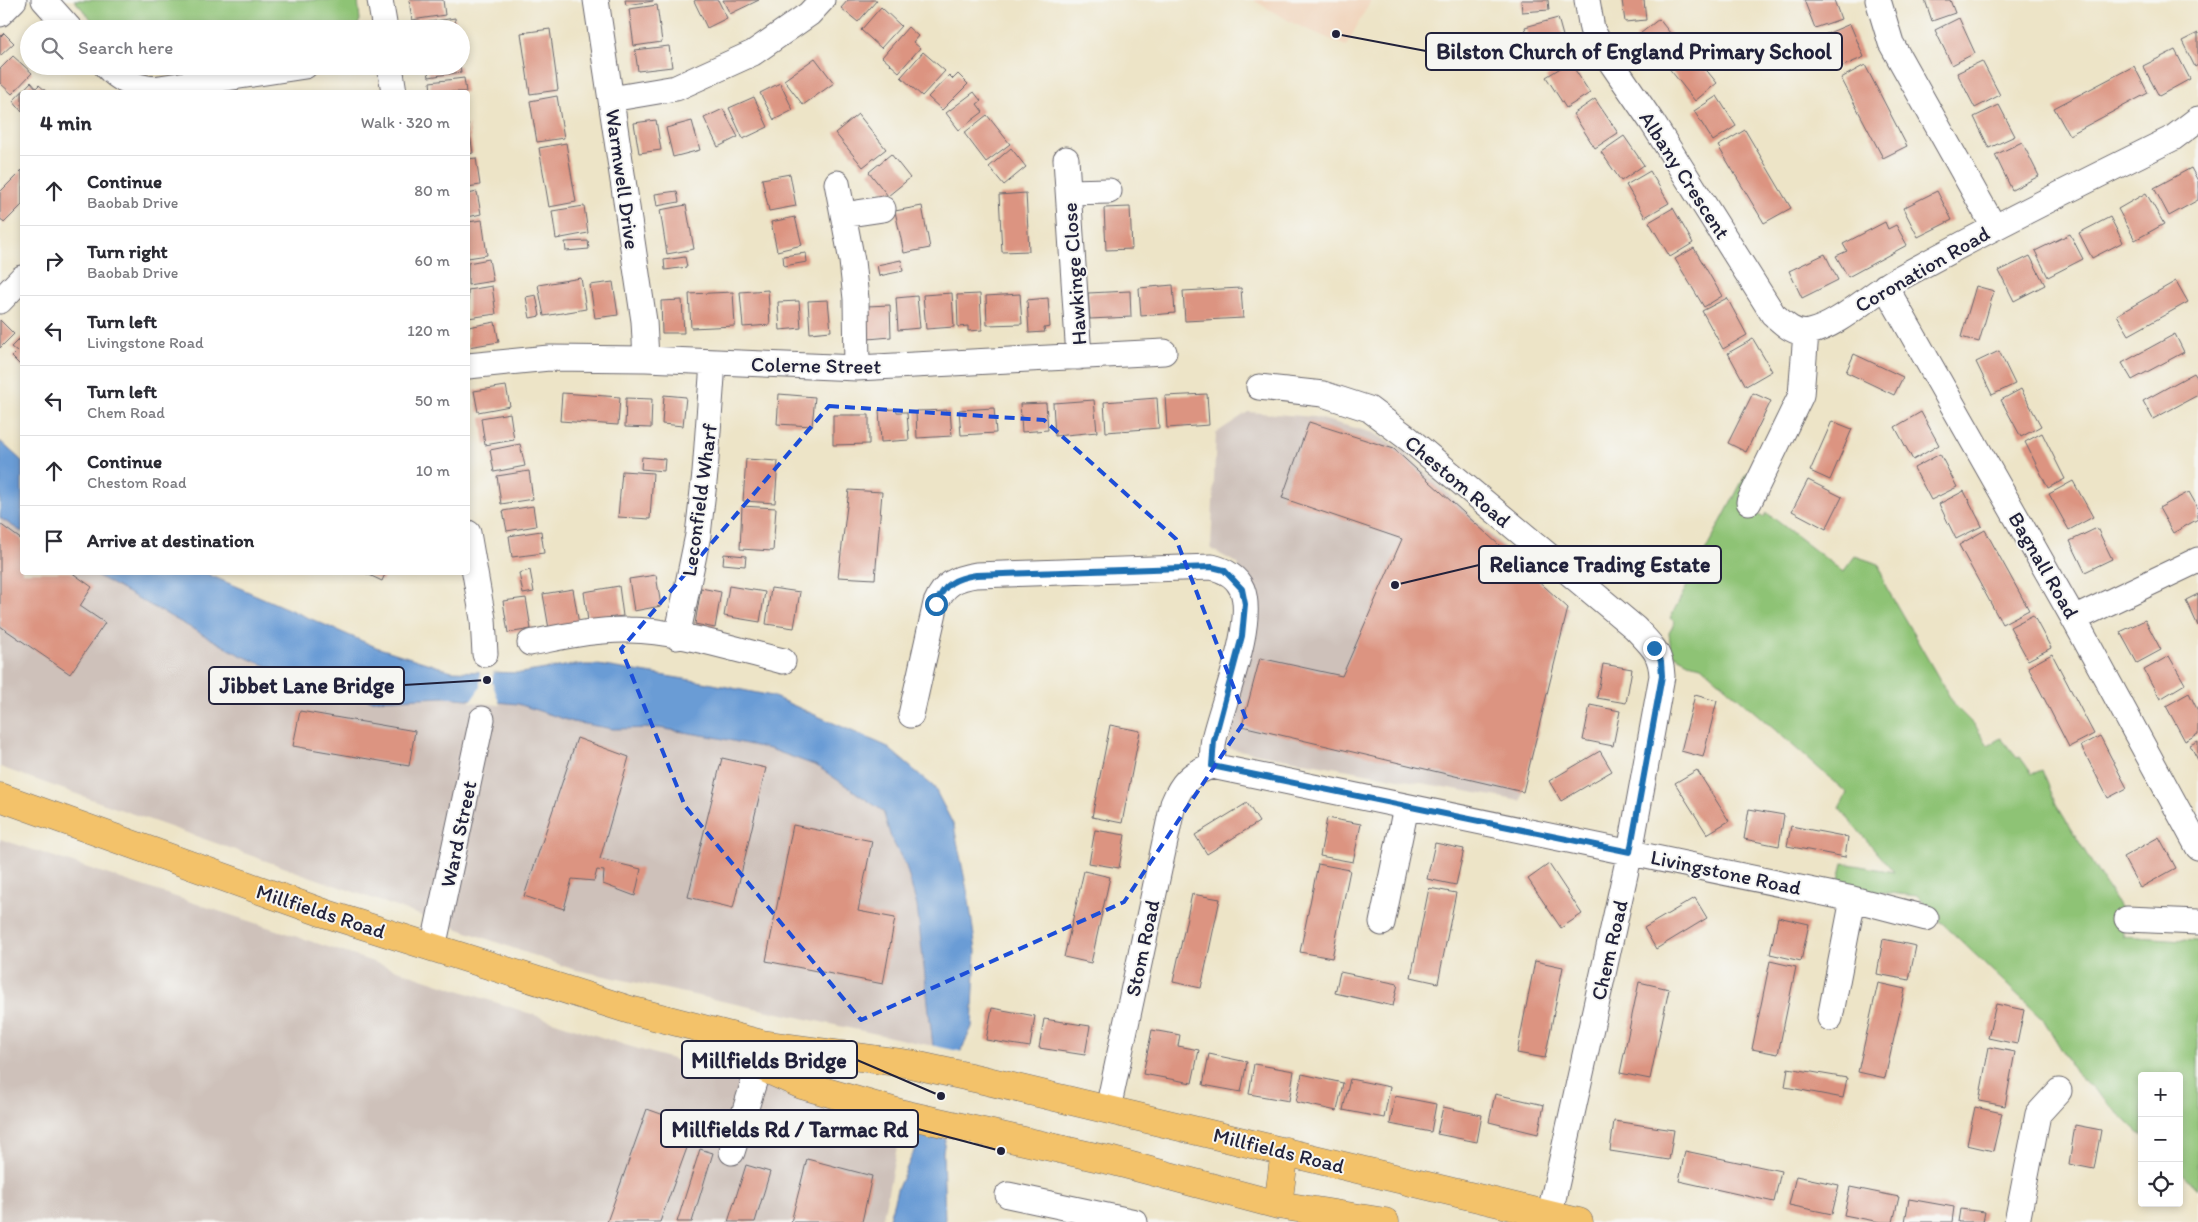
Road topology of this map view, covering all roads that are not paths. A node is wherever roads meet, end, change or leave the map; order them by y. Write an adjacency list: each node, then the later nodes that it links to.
1 (14, 0): 8 (street)
2 (44, 0): 9 (street)
3 (380, 0): 10 (street)
4 (596, 0): 17 (street, Warmwell Drive)
5 (822, 0): 17 (street)
6 (1587, 0): 29 (street, Albany Crescent)
7 (1878, 0): 25 (street)
8 (0, 14)
9 (62, 20)
10 (383, 20)
11 (115, 75): 14 (street)
12 (250, 75): 15 (street)
13 (391, 75): 16 (street)
14 (149, 90)
15 (159, 90)
16 (394, 90)
17 (611, 99): 32 (street, Warmwell Drive)
18 (2198, 119): 25 (street, Coronation Road)
19 (1066, 159): 22 (street, Hawkinge Close)
20 (836, 184): 24 (street)
21 (1109, 191): 22 (street, Hawkinge Close)
22 (1069, 192): 31 (street, Hawkinge Close)
23 (883, 209): 24 (street)
24 (843, 215): 35 (street)
25 (1994, 227): 27 (street, Coronation Road)
26 (20, 280): 28 (street)
27 (1885, 286): 29 (street, Coronation Road); 40 (street, Bagnall Road)
28 (0, 301)
29 (1806, 333): 37 (street)
30 (1164, 352): 31 (street, Colerne Street)
31 (1080, 357): 35 (street, Colerne Street)
32 (646, 359): 33 (street, Colerne Street); 34 (street, Colerne Street)
33 (713, 363): 35 (street, Colerne Street); 41 (street, Leconfield Wharf)
34 (470, 366)
35 (857, 368)
36 (1259, 387): 45 (street, Chestom Road)
37 (1749, 502)
38 (470, 545): 43 (street)
39 (2198, 560): 40 (street)
40 (2074, 619): 51 (street, Bagnall Road)
41 (677, 637): 42 (street); 44 (street)
42 (530, 642)
43 (485, 654)
44 (783, 661)
45 (1662, 676): 52 (street, Chem Road)
46 (911, 715): 48 (street)
47 (482, 719): 58 (street, Ward Street)
48 (1212, 766): 50 (street, Livingstone Road); 62 (street, Stom Road)
49 (0, 797): 58 (main road, Millfields Road)
50 (1406, 807): 52 (street, Livingstone Road); 57 (street)
51 (2198, 847)
52 (1630, 852): 53 (street, Livingstone Road); 67 (street, Chem Road)
53 (1854, 900): 54 (street, Livingstone Road); 59 (street)
54 (1926, 918)
55 (2127, 919): 56 (street)
56 (2198, 922)
57 (1382, 923)
58 (433, 948): 60 (main road, Millfields Road)
59 (1830, 1018)
60 (760, 1055): 62 (main road, Millfields Road); 64 (street); 66 (main road, Millfields Road)
61 (2059, 1091): 71 (street)
62 (1108, 1110): 63 (main road, Millfields Road)
63 (1285, 1151): 66 (main road); 67 (main road, Millfields Road)
64 (732, 1152)
65 (1008, 1195): 68 (street)
66 (1278, 1205): 69 (main road)
67 (1549, 1219): 70 (main road, Millfields Road)
68 (1135, 1222)
69 (1385, 1222)
70 (1579, 1222)
71 (2017, 1222)

